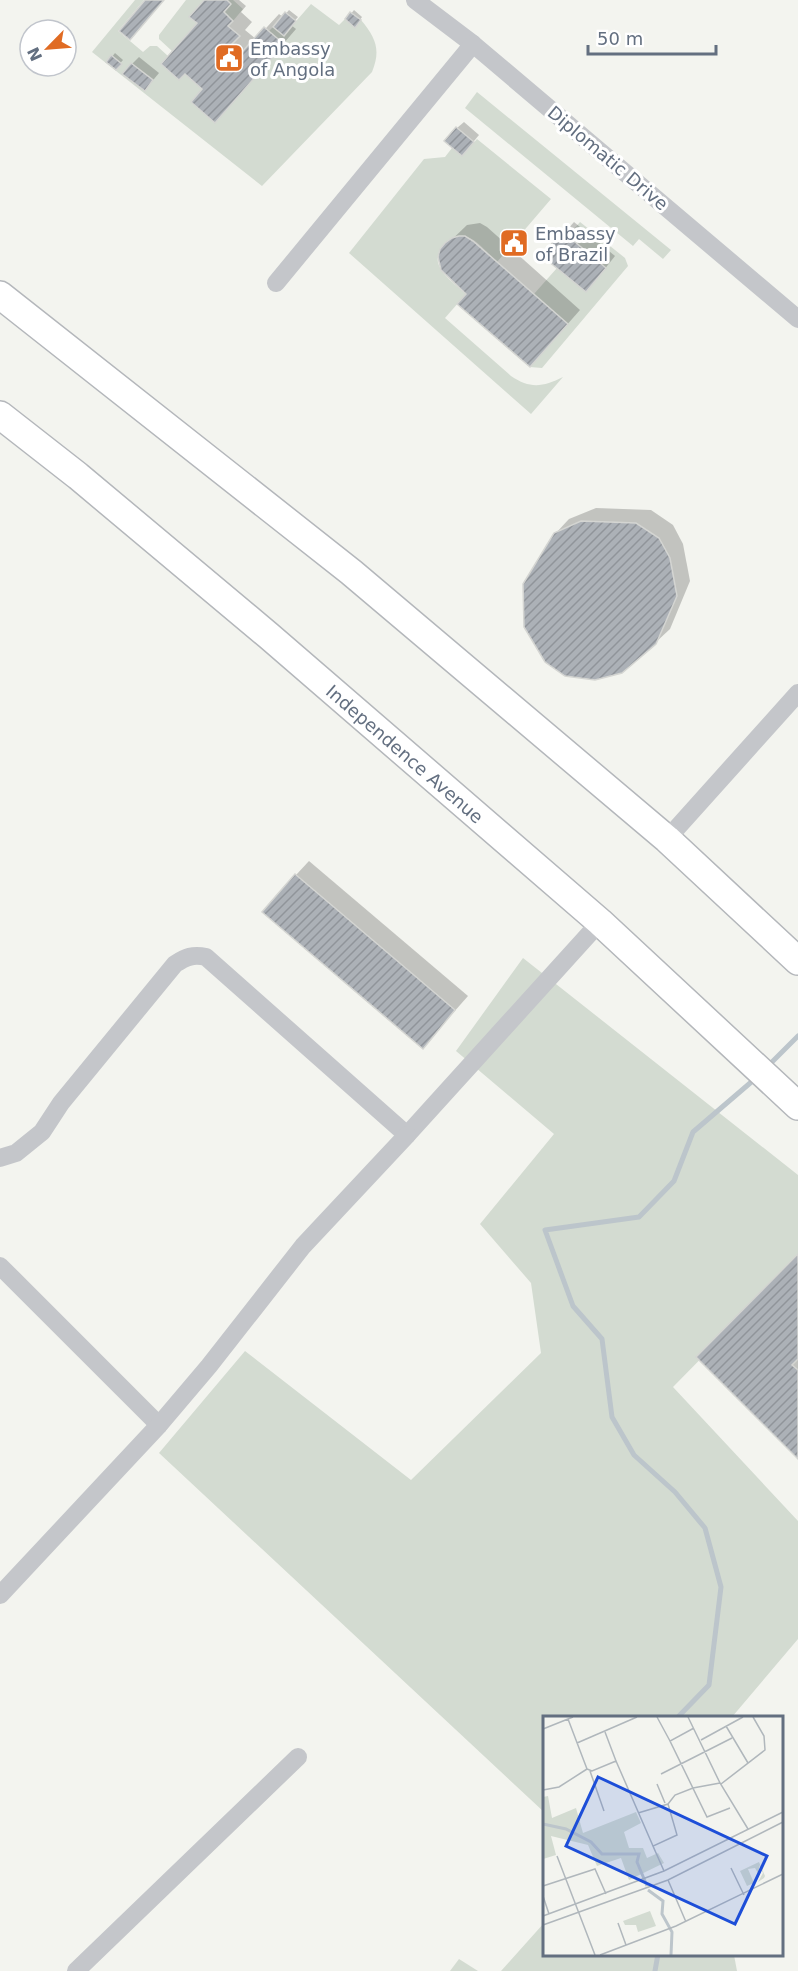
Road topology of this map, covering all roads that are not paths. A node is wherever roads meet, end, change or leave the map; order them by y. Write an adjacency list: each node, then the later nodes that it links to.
1 (415, 0): 2 (street, Diplomatic Drive)
2 (473, 44): 3 (street); 5 (street, Diplomatic Drive)
3 (276, 283)
4 (0, 295): 8 (main road)
5 (798, 319)
6 (0, 415): 9 (main road, Independence Avenue)
7 (798, 693): 8 (street)
8 (667, 839): 10 (main road)
9 (600, 922): 11 (main road, Independence Avenue); 12 (street)
10 (798, 961)
11 (798, 1106)
12 (407, 1135): 13 (street); 15 (street)
13 (0, 1158)
14 (0, 1266): 15 (street)
15 (159, 1425): 16 (street)
16 (0, 1595)
17 (298, 1757): 18 (street)
18 (76, 1971)

